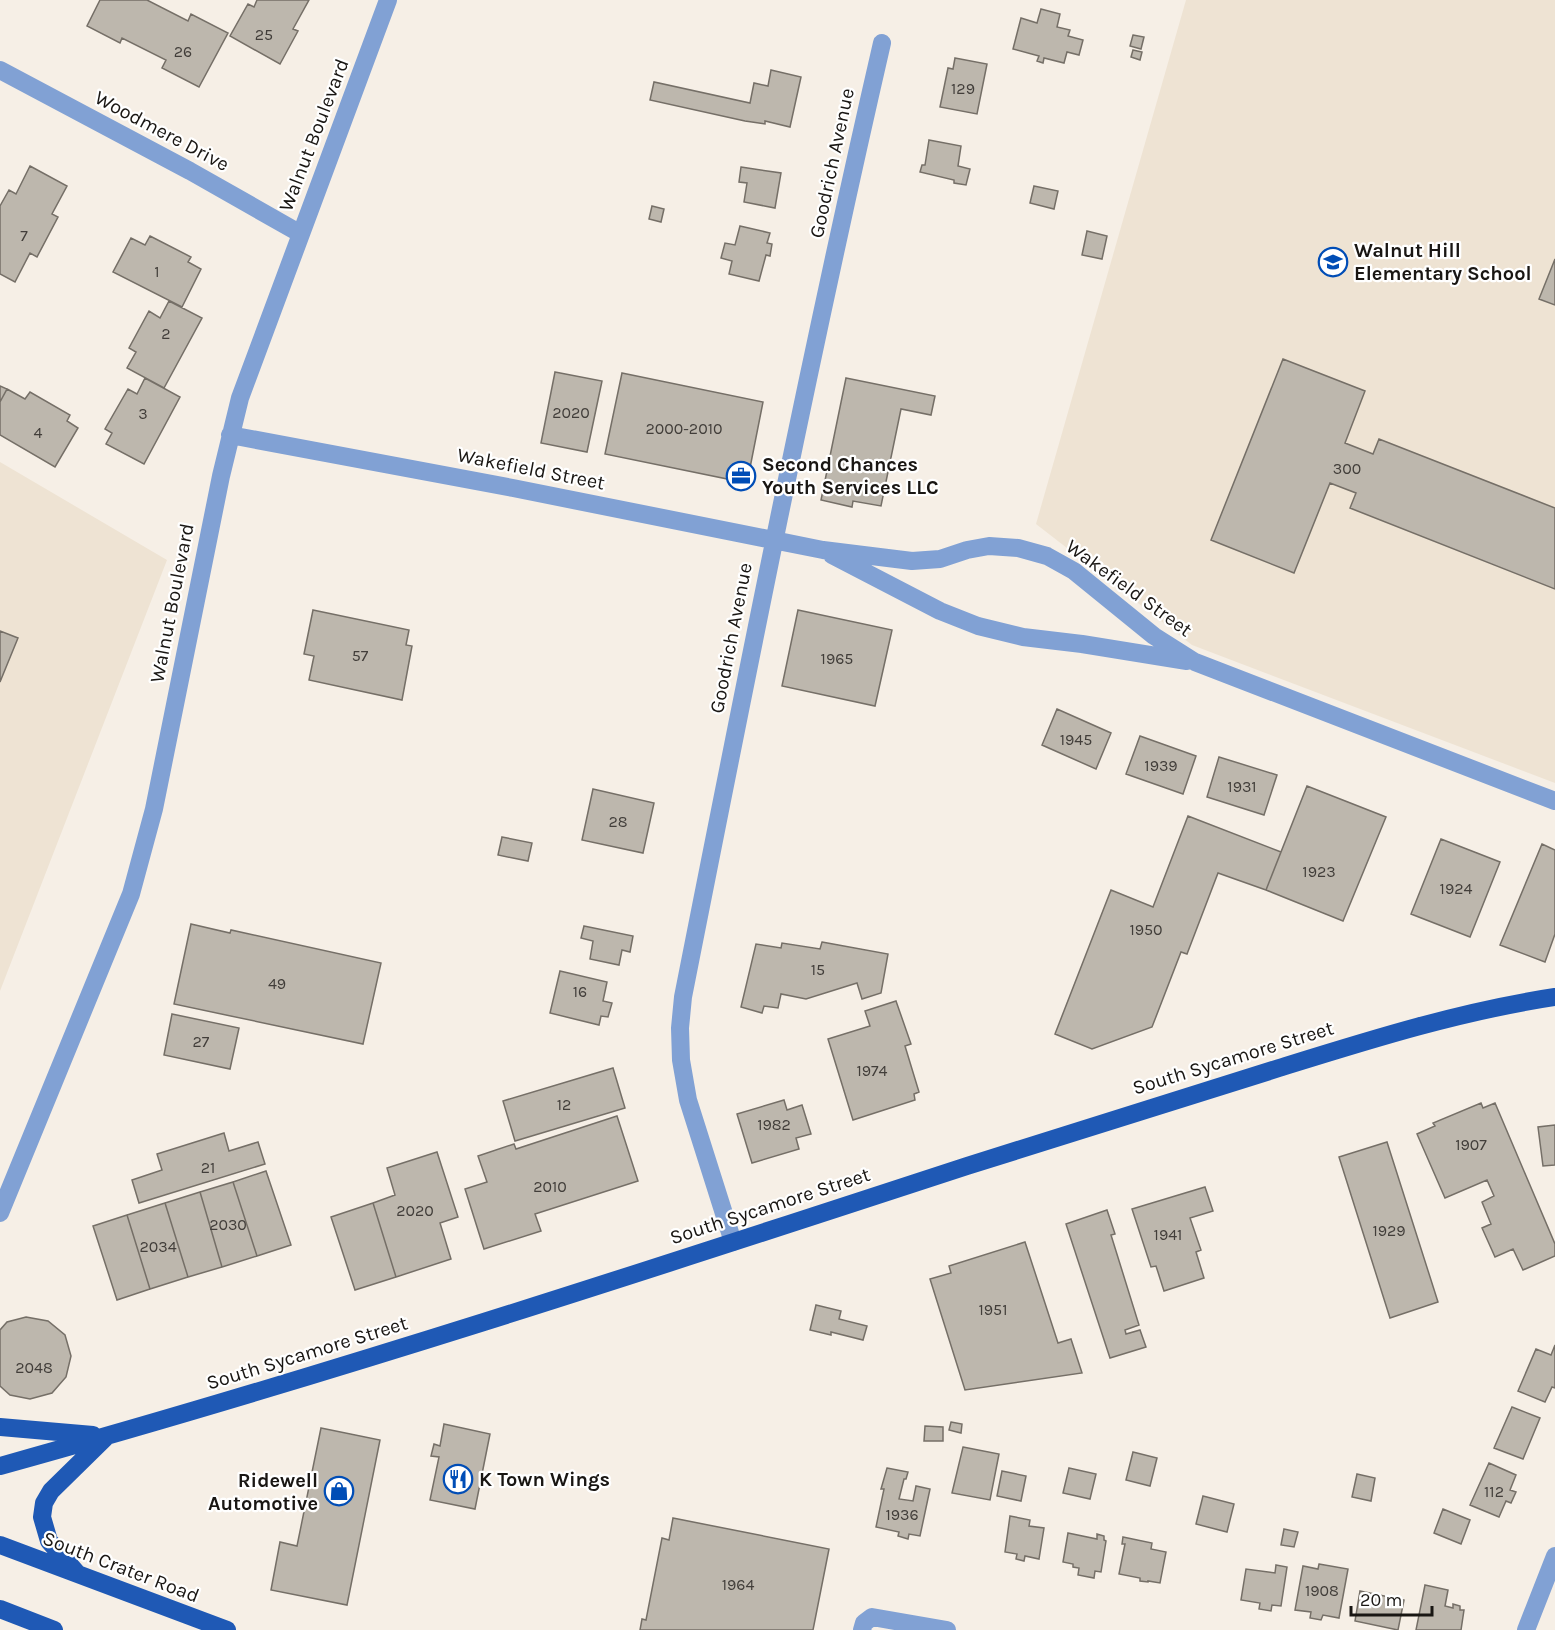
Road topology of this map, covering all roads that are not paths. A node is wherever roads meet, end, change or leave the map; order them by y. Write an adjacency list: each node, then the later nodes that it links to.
1 (388, 0): 4 (street, Walnut Boulevard)
2 (882, 43): 6 (street, Goodrich Avenue)
3 (0, 70): 4 (street, Woodmere Drive)
4 (301, 234): 5 (street, Walnut Boulevard)
5 (230, 435): 6 (street, Wakefield Street); 11 (street, Walnut Boulevard)
6 (773, 541): 7 (street, Wakefield Street); 12 (street, Goodrich Avenue)
7 (823, 550): 8 (street, Wakefield Street); 8 (street, Wakefield Street)
8 (1195, 662): 9 (street, Wakefield Street)
9 (1555, 801)
10 (1555, 997): 12 (main road, South Sycamore Street)
11 (0, 1213)
12 (733, 1242): 14 (main road, South Sycamore Street)
13 (0, 1427): 14 (main road)
14 (107, 1436): 15 (main road, South Sycamore Street); 18 (main road)
15 (0, 1466)
16 (0, 1545): 18 (main road, South Crater Road)
17 (1555, 1556): 24 (street)
18 (79, 1576): 21 (main road, South Crater Road)
19 (0, 1609): 20 (main road)
20 (54, 1630)
21 (227, 1630)
22 (862, 1630): 23 (street)
23 (947, 1630)
24 (1526, 1630)

